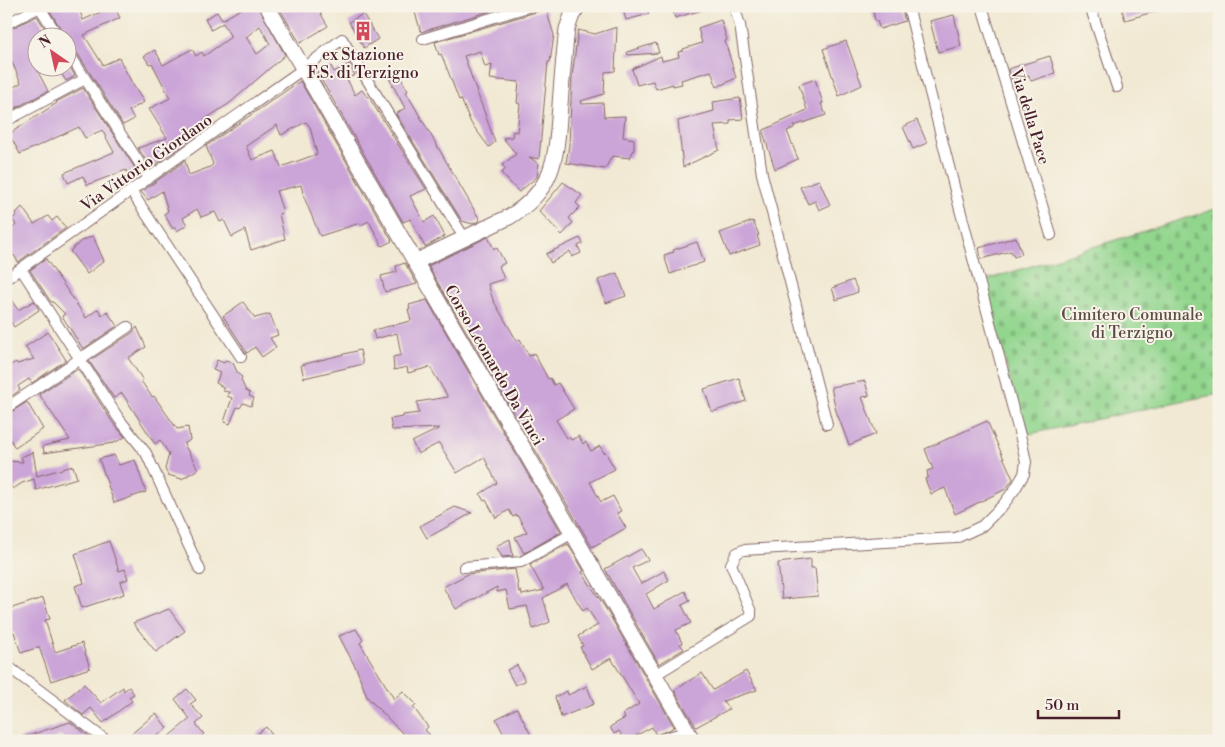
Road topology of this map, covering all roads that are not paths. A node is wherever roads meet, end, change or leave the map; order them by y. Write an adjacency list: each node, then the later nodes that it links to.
1 (267, 6): 13 (main road, Corso Leonardo Da Vinci)
2 (531, 6): 11 (street)
3 (578, 6): 20 (main road)
4 (734, 6): 28 (street)
5 (908, 6): 33 (street)
6 (982, 6): 19 (street, Via della Pace)
7 (1090, 6): 15 (street)
8 (39, 7): 9 (street); 10 (street)
9 (6, 24)
10 (53, 28)
11 (423, 39)
12 (78, 68): 14 (street)
13 (303, 69): 17 (street, Via Vittorio Giordano); 20 (street, Via Vittorio Giordano); 21 (main road, Corso Leonardo Da Vinci)
14 (85, 79): 16 (street); 17 (street)
15 (1117, 87)
16 (6, 121)
17 (149, 178): 18 (street, Via Vittorio Giordano)
18 (131, 191): 22 (street, Via Vittorio Giordano); 25 (street)
19 (1051, 235)
20 (465, 239): 21 (main road)
21 (415, 262): 29 (main road, Corso Leonardo Da Vinci)
22 (21, 269): 23 (street, Via Vittorio Giordano); 26 (street)
23 (6, 280)
24 (128, 327): 26 (street)
25 (241, 357)
26 (80, 359): 27 (street); 31 (street)
27 (6, 408)
28 (827, 424)
29 (572, 533): 30 (street); 33 (main road, Corso Leonardo Da Vinci)
30 (464, 566)
31 (200, 570)
32 (6, 665): 35 (street)
33 (655, 675): 34 (main road, Corso Leonardo Da Vinci)
34 (691, 738): 36 (main road)
35 (107, 741)
36 (663, 741)

